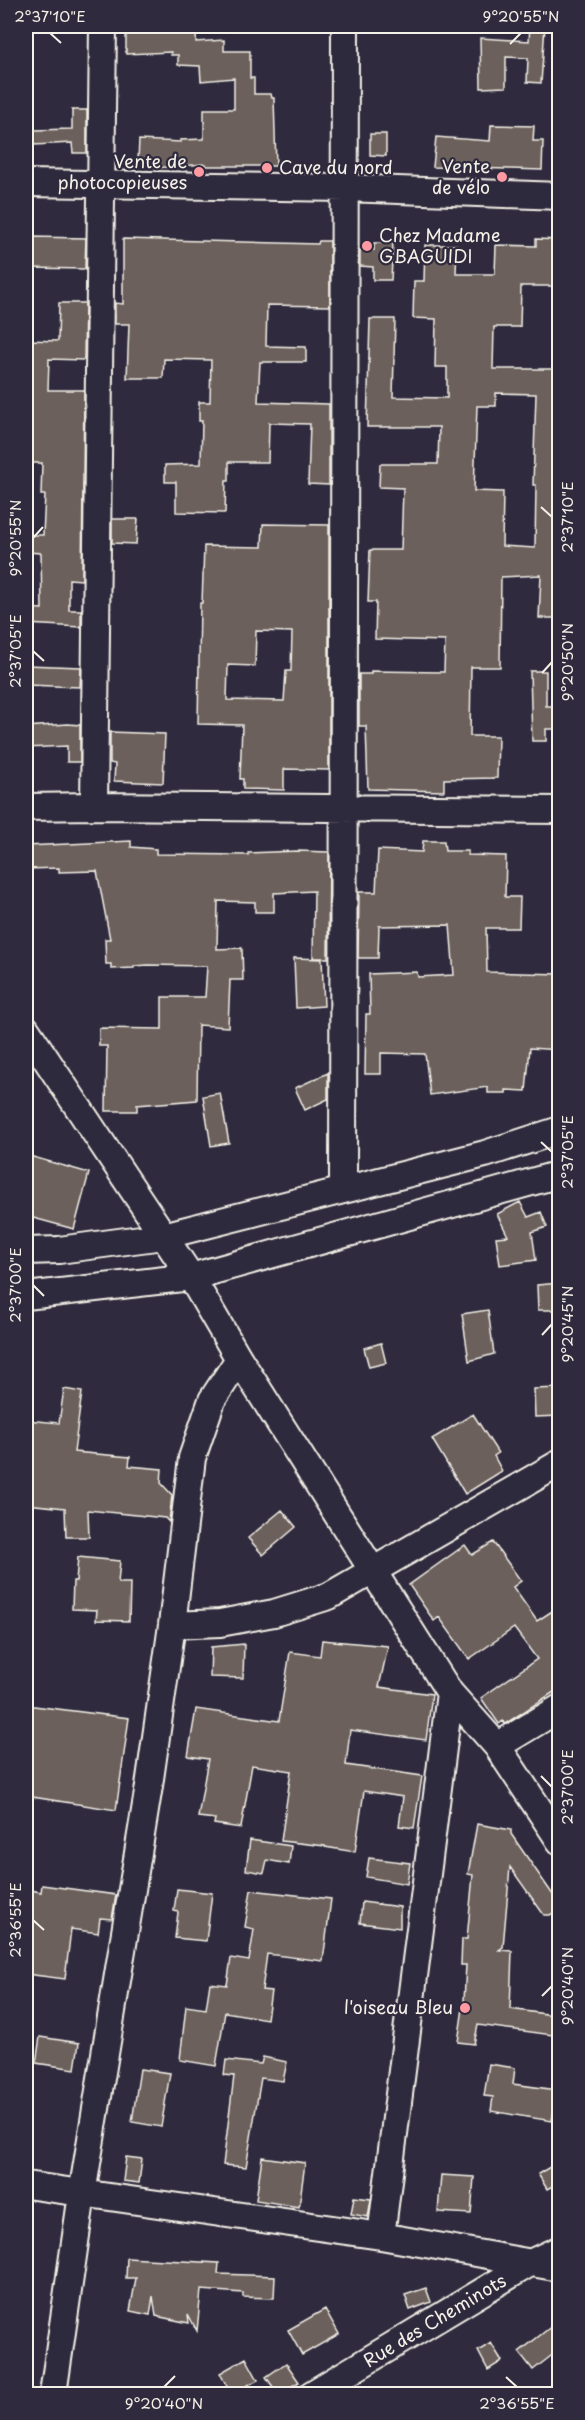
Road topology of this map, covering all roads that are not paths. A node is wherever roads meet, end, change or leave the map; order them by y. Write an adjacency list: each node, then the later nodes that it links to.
1 (103, 26): 4 (street)
2 (345, 26): 5 (street)
3 (26, 183): 4 (street)
4 (100, 184): 5 (street); 7 (street)
5 (345, 188): 6 (street); 9 (street)
6 (560, 196)
7 (94, 806): 8 (street); 9 (street)
8 (26, 807)
9 (345, 809): 10 (street); 14 (street)
10 (560, 810)
11 (26, 1029): 15 (street)
12 (560, 1130): 14 (street)
13 (560, 1174): 17 (street)
14 (343, 1189): 15 (street)
15 (163, 1236): 16 (street); 17 (street)
16 (26, 1251)
17 (191, 1277): 18 (street); 19 (street)
18 (26, 1296)
19 (238, 1359): 21 (street); 22 (street)
20 (560, 1463): 21 (street)
21 (372, 1570): 22 (street); 23 (street)
22 (172, 1625): 28 (street)
23 (450, 1693): 25 (street); 29 (street)
24 (560, 1707): 25 (street)
25 (497, 1746): 26 (street)
26 (560, 1841)
27 (26, 2185): 28 (street)
28 (82, 2194): 29 (street); 33 (street)
29 (381, 2236): 31 (street)
30 (560, 2249): 31 (street, Rue des Cheminots)
31 (530, 2263): 32 (street); 34 (street, Rue des Cheminots)
32 (560, 2268)
33 (53, 2394)
34 (312, 2394)

